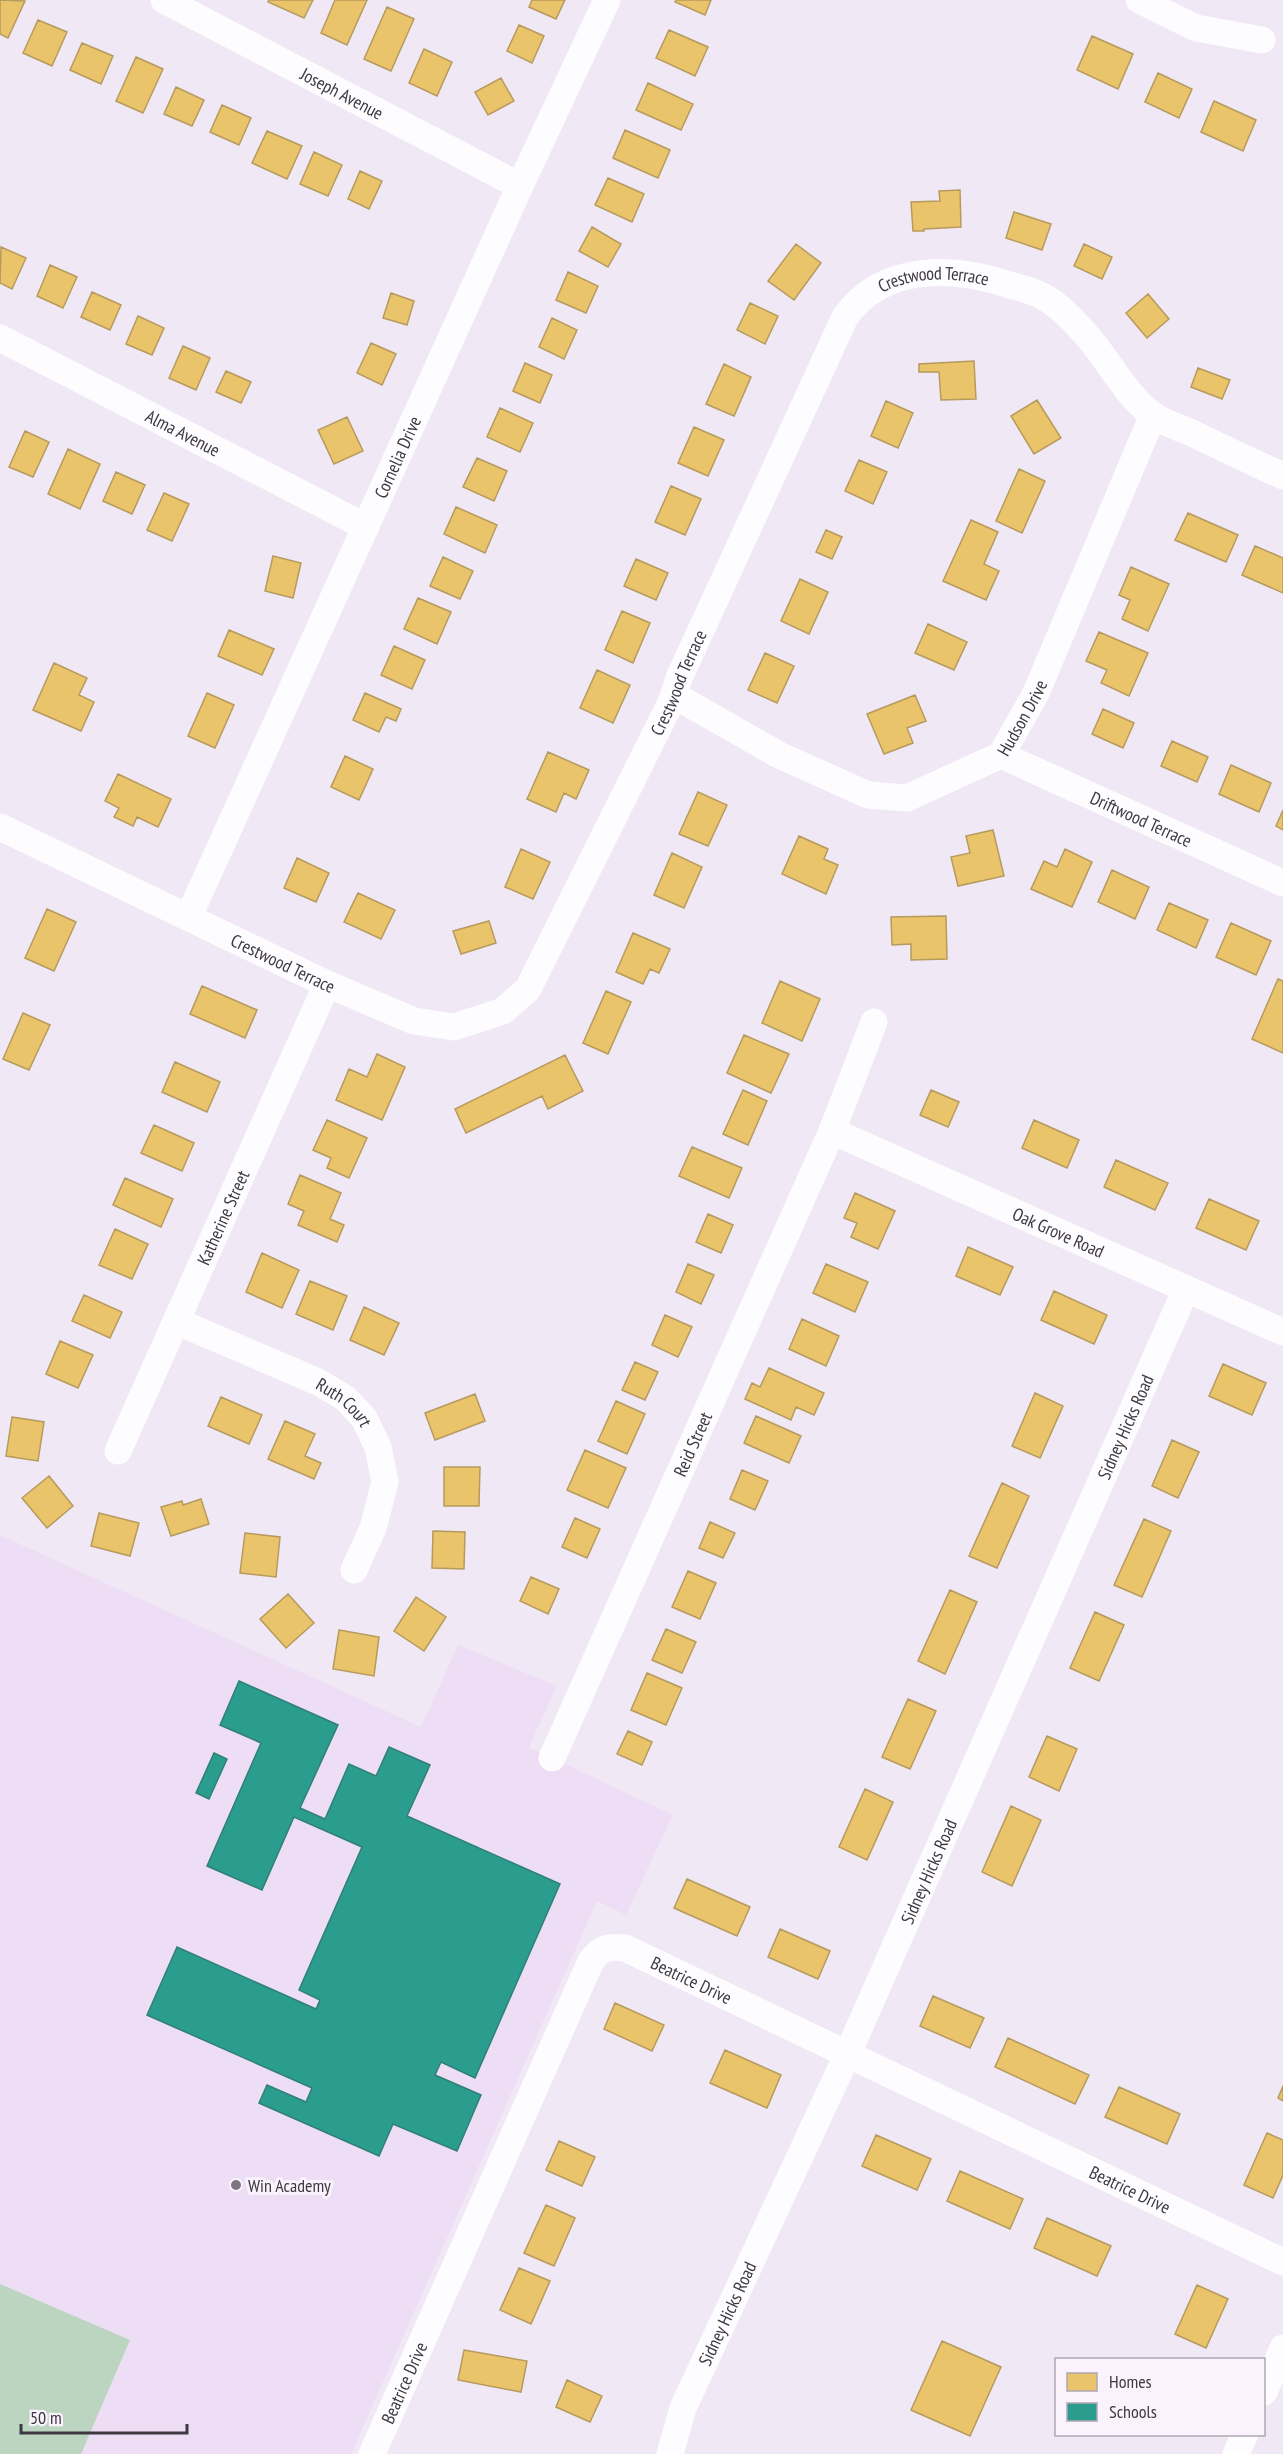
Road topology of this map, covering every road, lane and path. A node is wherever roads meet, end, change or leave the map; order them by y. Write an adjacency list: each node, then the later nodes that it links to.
1 (164, 0): 5 (street, Joseph Avenue)
2 (608, 0): 5 (street, Cornelia Drive)
3 (1139, 0): 4 (street)
4 (1262, 40)
5 (520, 186): 9 (street, Cornelia Drive)
6 (0, 338): 9 (street, Alma Avenue)
7 (1153, 415): 8 (street, Crestwood Terrace); 10 (street, Crestwood Terrace); 11 (street, Hudson Drive)
8 (1283, 476)
9 (366, 527): 14 (street, Cornelia Drive)
10 (672, 700): 11 (street, Hudson Drive); 15 (street, Crestwood Terrace)
11 (1001, 755): 13 (street, Driftwood Terrace)
12 (0, 827): 14 (street, Crestwood Terrace)
13 (1283, 883)
14 (189, 916): 15 (street, Crestwood Terrace)
15 (327, 984): 19 (street, Katherine Street)
16 (874, 1022): 17 (street, Reid Street)
17 (832, 1131): 18 (street, Oak Grove Road); 23 (street, Reid Street)
18 (1186, 1289): 20 (street, Oak Grove Road); 24 (street, Sidney Hicks Road)
19 (176, 1321): 21 (street, Katherine Street); 22 (street, Ruth Court)
20 (1283, 1332)
21 (118, 1451)
22 (354, 1570)
23 (552, 1758)
24 (848, 2053): 25 (street, Beatrice Drive); 29 (street, Beatrice Drive); 30 (street, Sidney Hicks Road)
25 (1283, 2262)
26 (1283, 2348): 27 (street)
27 (1265, 2388)
28 (1244, 2436): 31 (street)
29 (372, 2454)
30 (670, 2454)
31 (1236, 2454)

